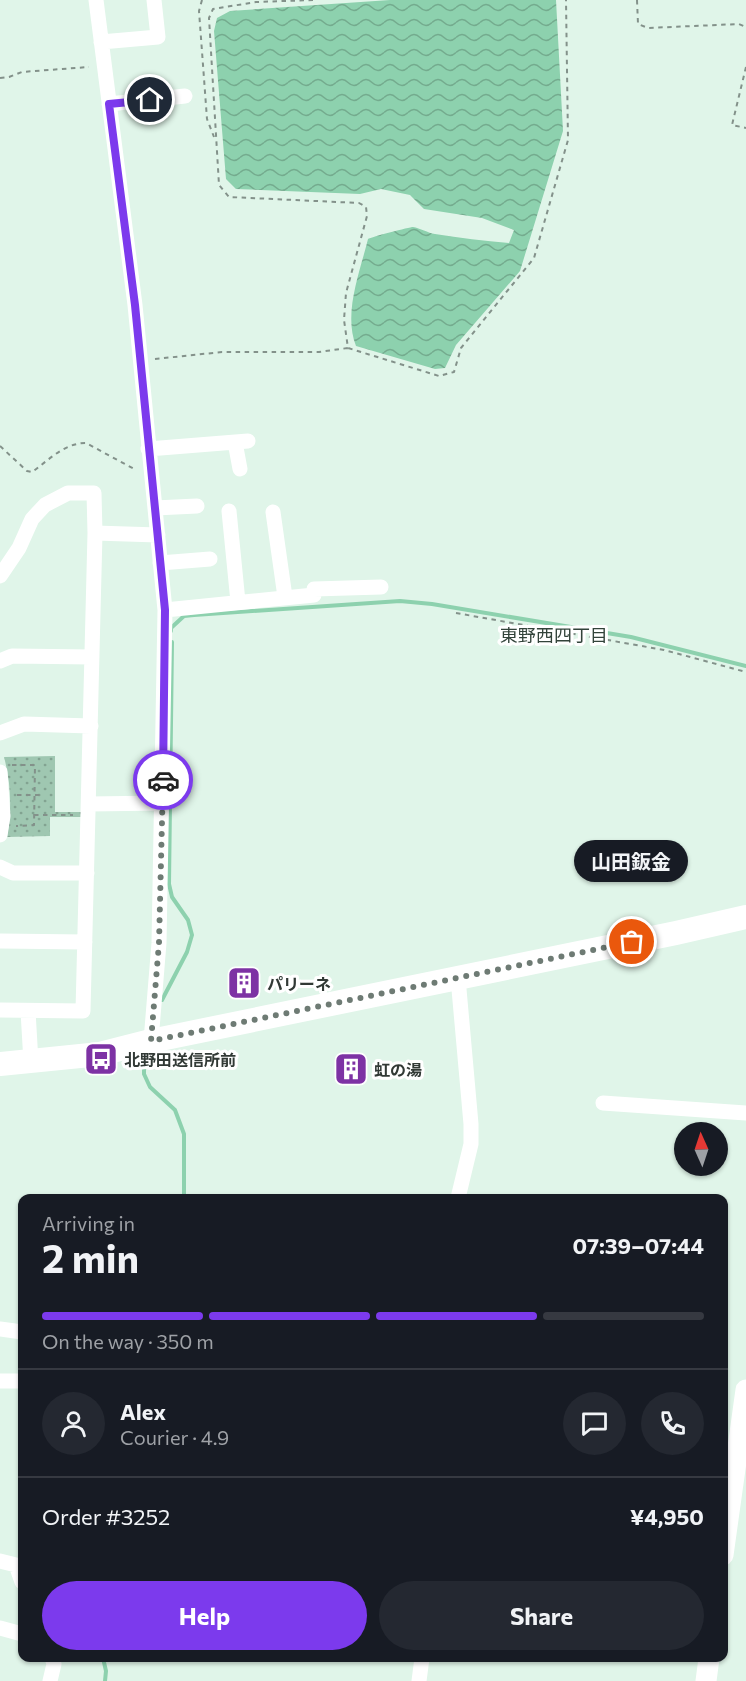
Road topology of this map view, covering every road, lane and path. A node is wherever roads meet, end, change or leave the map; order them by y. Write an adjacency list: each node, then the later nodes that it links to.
1 (96, 0): 8 (street)
2 (154, 0): 8 (street)
3 (202, 0): 15 (path)
4 (313, 0): 15 (path)
5 (566, 0): 16 (path)
6 (637, 0): 7 (path)
7 (746, 27)
8 (101, 42): 9 (street)
9 (104, 66): 11 (path); 13 (street)
10 (746, 67): 14 (path)
11 (0, 78)
12 (175, 93): 13 (street)
13 (109, 104): 17 (street)
14 (746, 128)
15 (216, 140): 16 (path)
16 (348, 348): 17 (path)
17 (140, 360): 19 (street)
18 (0, 446): 21 (path)
19 (148, 449): 20 (street); 21 (street)
20 (240, 469)
21 (152, 478): 23 (street)
22 (197, 506): 23 (street)
23 (155, 508): 27 (street)
24 (229, 511): 33 (street)
25 (273, 512): 32 (street)
26 (95, 533): 27 (street); 30 (street); 36 (street)
27 (158, 535): 29 (street)
28 (210, 559): 29 (street)
29 (160, 563): 34 (street)
30 (0, 576)
31 (381, 587): 32 (street)
32 (285, 597): 33 (street)
33 (238, 602): 34 (street)
34 (165, 610): 45 (street)
35 (456, 613): 38 (path)
36 (92, 657): 37 (street); 39 (street)
37 (0, 661)
38 (746, 672)
39 (91, 726): 40 (street); 46 (street)
40 (0, 733)
41 (3, 769): 42 (street); 43 (path)
42 (2, 795): 43 (path); 48 (street)
43 (34, 795): 44 (path); 47 (path)
44 (43, 795)
45 (163, 803): 46 (street); 57 (street)
46 (88, 809): 47 (path); 50 (street)
47 (34, 815): 48 (path)
48 (1, 831)
49 (0, 867): 50 (street)
50 (87, 873): 53 (street)
51 (746, 917): 54 (main road)
52 (0, 941): 53 (street)
53 (85, 942): 56 (street)
54 (458, 978): 57 (main road); 62 (street)
55 (0, 1010): 56 (street)
56 (28, 1011): 58 (street)
57 (151, 1041): 58 (main road)
58 (31, 1062): 59 (main road)
59 (0, 1064)
60 (603, 1103): 61 (street)
61 (746, 1113)
62 (459, 1194)
63 (0, 1329): 64 (street)
64 (18, 1331)
65 (0, 1381): 66 (street)
66 (18, 1381)
67 (746, 1390): 68 (main road)
68 (728, 1519)
69 (0, 1561): 70 (street)
70 (18, 1571)
71 (0, 1628): 72 (street)
72 (18, 1633)
73 (53, 1662): 76 (street)
74 (421, 1662): 77 (street)
75 (708, 1662): 78 (main road)
76 (50, 1681)
77 (419, 1681)
78 (706, 1681)

